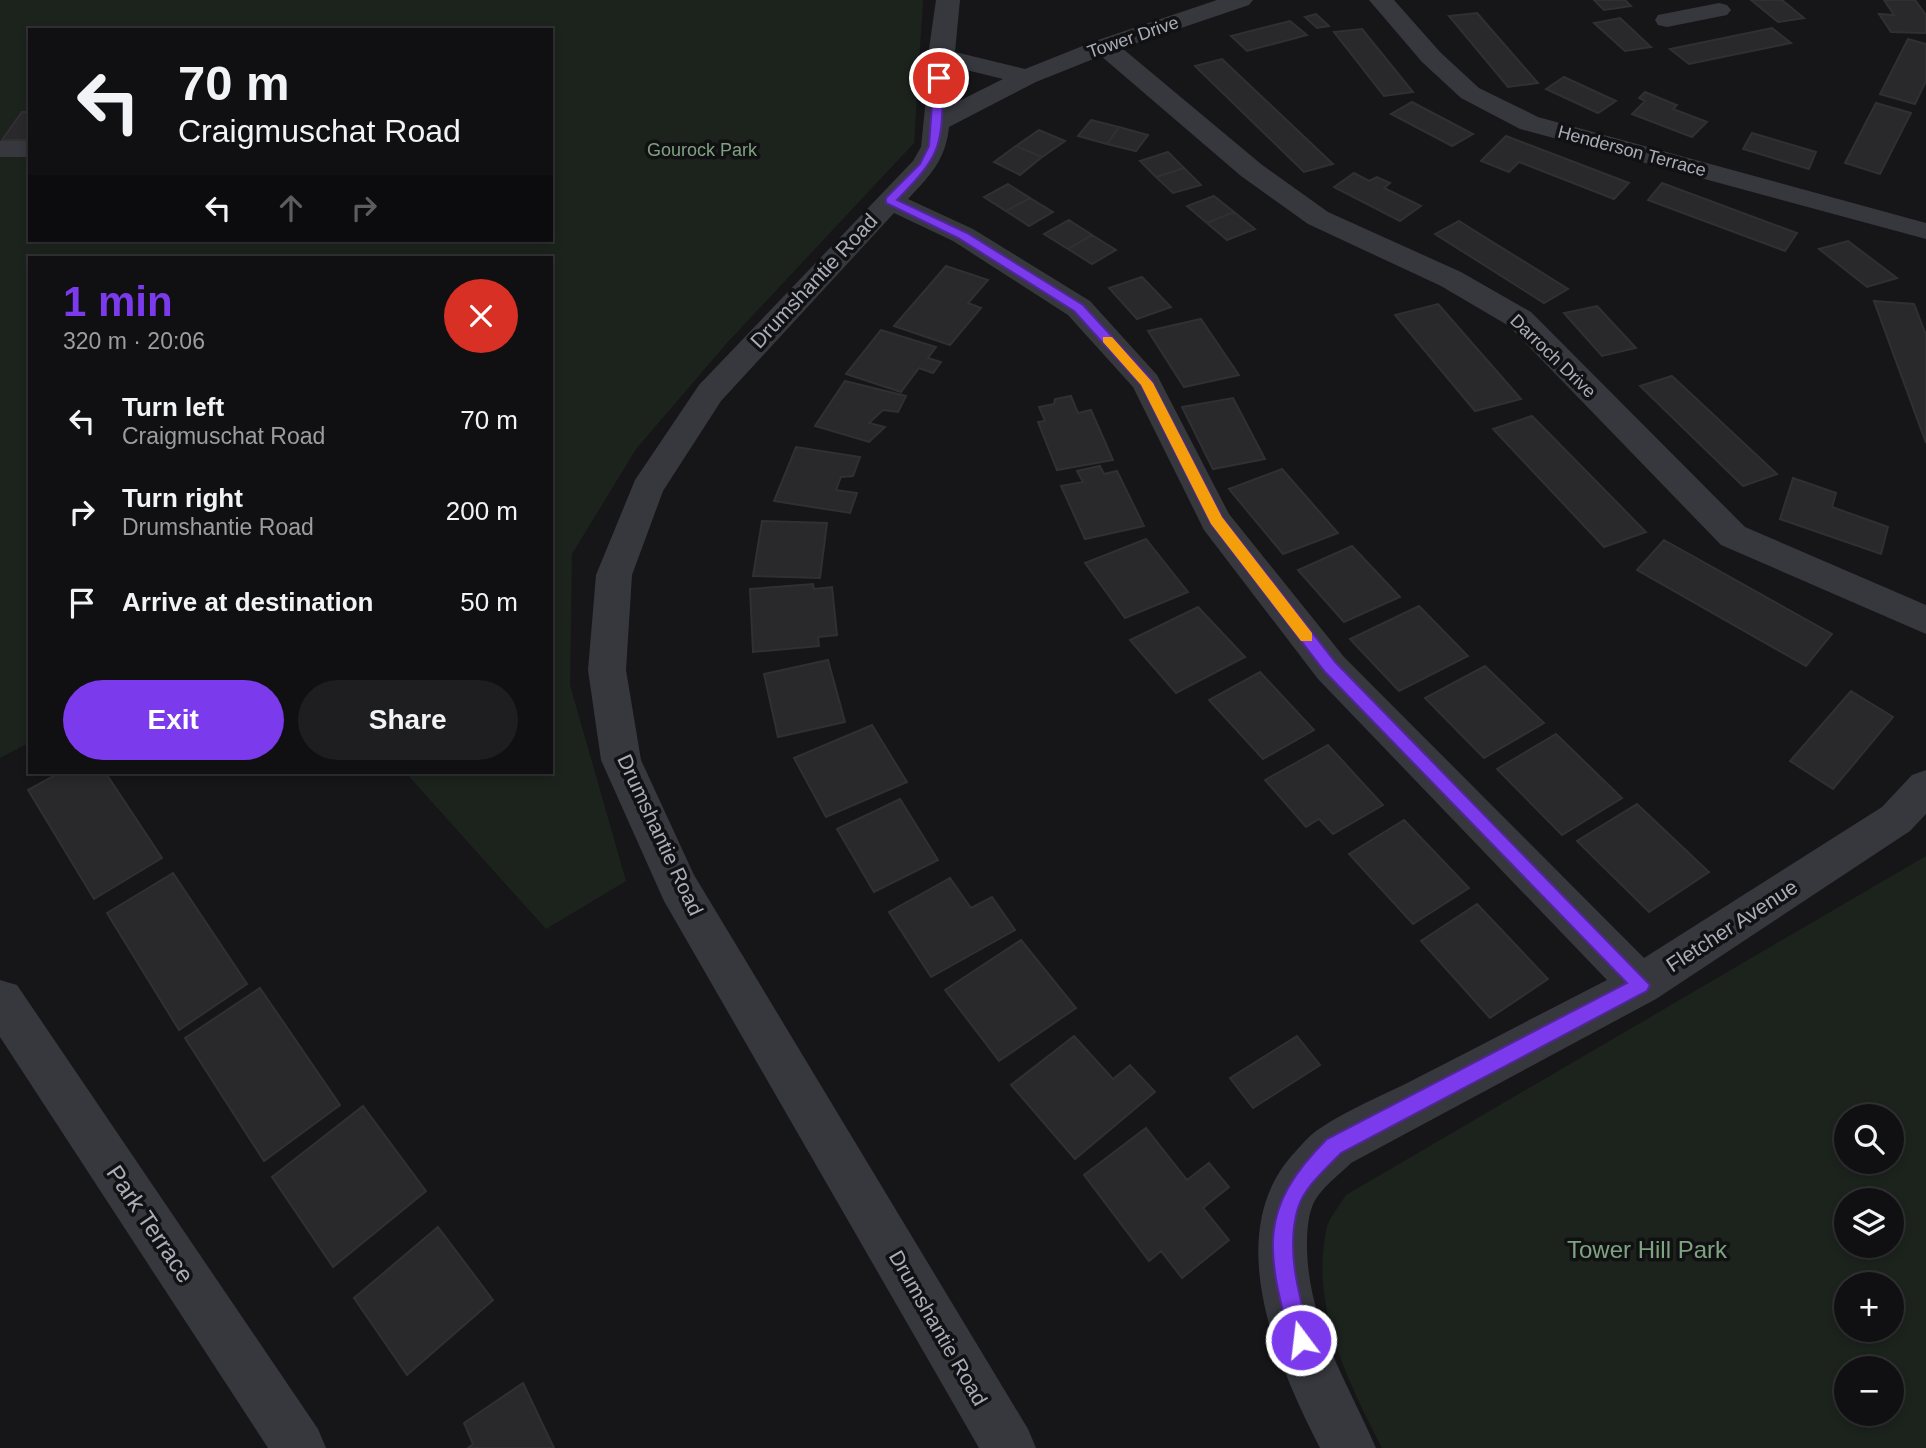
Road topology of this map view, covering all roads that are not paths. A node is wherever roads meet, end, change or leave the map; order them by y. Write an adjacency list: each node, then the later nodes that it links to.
1 (948, 0): 7 (street, Drumshantie Road)
2 (1241, 0): 6 (street, Tower Drive)
3 (1381, 0): 13 (street, Henderson Terrace)
4 (1670, 10): 5 (street)
5 (1718, 10)
6 (1104, 46): 8 (street, Tower Drive); 14 (street, Darroch Drive)
7 (940, 56): 8 (street); 9 (street, Drumshantie Road)
8 (1027, 77): 9 (street, Tower Drive)
9 (936, 123): 12 (street, Drumshantie Road)
10 (0, 149): 11 (street)
11 (28, 149)
12 (890, 201): 16 (street); 19 (street, Drumshantie Road)
13 (1925, 238)
14 (1926, 620)
15 (1926, 787): 16 (street, Fletcher Avenue)
16 (1641, 985): 20 (street, Fletcher Avenue)
17 (0, 1001): 18 (street, Park Terrace)
18 (299, 1448)
19 (1009, 1448)
20 (1349, 1448)

